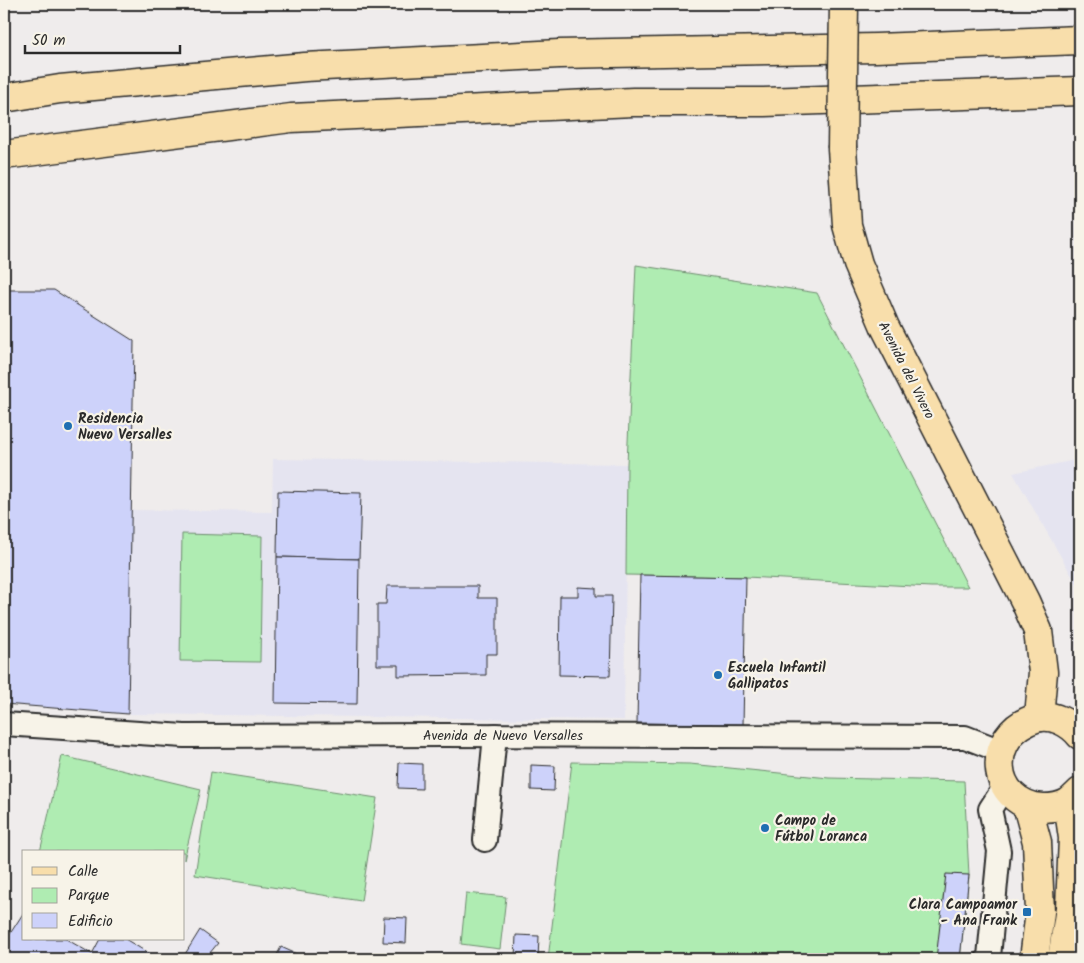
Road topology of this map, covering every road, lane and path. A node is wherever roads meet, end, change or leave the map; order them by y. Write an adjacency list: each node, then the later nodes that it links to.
1 (844, 4): 6 (main road, Avenida del Vivero, bridge)
2 (1080, 40): 4 (main road)
3 (1080, 92): 5 (main road)
4 (4, 98)
5 (4, 157)
6 (1039, 717): 8 (main road); 10 (main road)
7 (4, 724): 9 (street, Avenida de Nuevo Versalles)
8 (1078, 729)
9 (495, 735): 10 (street, Avenida de Nuevo Versalles); 14 (street)
10 (1001, 751): 11 (main road)
11 (1005, 786): 13 (main road); 15 (street)
12 (1074, 797): 13 (main road); 17 (main road)
13 (1027, 804): 16 (main road)
14 (485, 840)
15 (987, 959)
16 (1034, 959)
17 (1062, 959)

